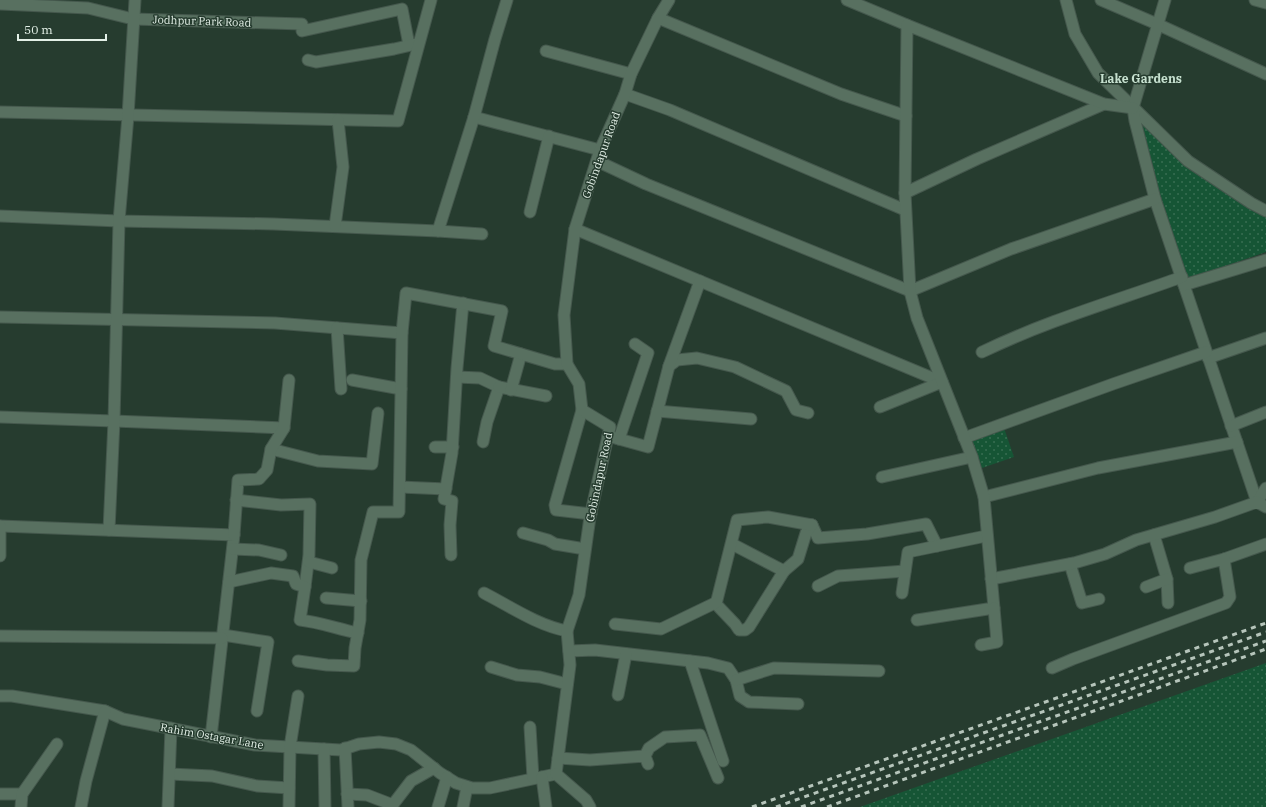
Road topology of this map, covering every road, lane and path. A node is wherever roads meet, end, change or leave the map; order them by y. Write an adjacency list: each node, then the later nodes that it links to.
1 (135, 0): 13 (street)
2 (431, 0): 16 (street)
3 (507, 0): 27 (street)
4 (669, 0): 12 (street, Gobindapur Road)
5 (847, 0): 15 (street)
6 (1066, 0): 23 (street)
7 (1101, 0): 14 (street)
8 (1164, 0): 14 (street)
9 (1255, 0): 10 (street)
10 (1266, 3)
11 (0, 4): 13 (street, Jodhpur Park Road)
12 (658, 18): 20 (street, Gobindapur Road); 26 (street)
13 (133, 19): 16 (street, Jodhpur Park Road); 25 (street)
14 (1157, 24): 19 (street); 23 (street)
15 (906, 25): 22 (street); 26 (street)
16 (414, 44): 18 (street); 28 (street)
17 (546, 51): 20 (street)
18 (308, 60)
19 (1266, 73)
20 (631, 74): 21 (street, Gobindapur Road)
21 (625, 94): 30 (street, Gobindapur Road); 34 (street)
22 (1104, 104): 23 (street); 32 (street)
23 (1133, 108): 33 (street); 35 (street)
24 (0, 112): 25 (street)
25 (128, 116): 28 (street); 38 (street)
26 (906, 116): 32 (street)
27 (474, 117): 29 (street); 41 (street)
28 (338, 120): 39 (street)
29 (549, 136): 30 (street); 36 (street)
30 (600, 150): 31 (street, Gobindapur Road)
31 (597, 161): 40 (street, Gobindapur Road); 46 (street)
32 (905, 193): 34 (street)
33 (1155, 199): 45 (street); 46 (street)
34 (905, 210): 46 (street)
35 (1266, 211)
36 (530, 212)
37 (0, 216): 38 (street)
38 (119, 221): 39 (street); 49 (street)
39 (335, 226): 41 (street)
40 (575, 229): 44 (street); 57 (street, Gobindapur Road)
41 (438, 231): 42 (street)
42 (482, 234)
43 (1266, 260): 45 (street)
44 (700, 281): 58 (street); 62 (street)
45 (1183, 281): 54 (street); 56 (street)
46 (910, 291): 62 (street)
47 (463, 303): 51 (street); 55 (street); 59 (street)
48 (0, 316): 49 (street)
49 (116, 320): 50 (street); 76 (street)
50 (336, 328): 51 (street); 64 (street)
51 (402, 333): 65 (street)
52 (1266, 338): 56 (street)
53 (635, 344): 79 (street)
54 (982, 352)
55 (521, 354): 57 (street); 66 (street)
56 (1207, 355): 77 (street); 80 (street)
57 (567, 364): 69 (street, Gobindapur Road)
58 (669, 366): 70 (street); 73 (street)
59 (457, 377): 63 (street); 84 (street)
60 (289, 380): 78 (street)
61 (352, 380): 65 (street)
62 (942, 382): 68 (street); 80 (street)
63 (499, 387): 66 (street); 81 (street)
64 (341, 389)
65 (401, 389): 88 (street)
66 (511, 390): 67 (street)
67 (546, 396)
68 (880, 407)
69 (582, 410): 79 (street, Gobindapur Road); 94 (street)
70 (658, 411): 75 (street); 79 (street)
71 (1266, 412): 77 (street)
72 (378, 413): 85 (street)
73 (808, 413)
74 (0, 417): 76 (street)
75 (751, 419)
76 (114, 420): 78 (street); 97 (street)
77 (1231, 426): 82 (street)
78 (284, 428): 85 (street)
79 (614, 437): 94 (street, Gobindapur Road)
80 (964, 438): 86 (street)
81 (483, 442)
82 (1237, 442): 91 (street); 93 (street)
83 (436, 447): 84 (street)
84 (453, 447): 90 (street)
85 (271, 449): 92 (street)
86 (972, 457): 87 (street); 91 (street)
87 (882, 477)
88 (400, 487): 90 (street); 127 (street)
89 (1266, 488): 93 (street)
90 (446, 490): 108 (street)
91 (984, 497): 101 (street)
92 (236, 500): 99 (street); 111 (street)
93 (1261, 504): 100 (street)
94 (591, 514): 106 (street, Gobindapur Road)
95 (812, 525): 102 (street); 104 (street); 115 (street)
96 (0, 526): 97 (street); 109 (street)
97 (110, 530): 99 (street)
98 (523, 533): 106 (street)
99 (234, 535): 105 (street)
100 (1154, 535): 112 (street); 118 (street)
101 (986, 536): 104 (street); 117 (street)
102 (732, 544): 115 (street); 128 (street)
103 (1266, 544): 110 (street)
104 (937, 546): 116 (street)
105 (233, 549): 107 (street); 119 (street)
106 (586, 549): 133 (street, Gobindapur Road)
107 (281, 555)
108 (451, 555)
109 (0, 556)
110 (1224, 559): 114 (street); 143 (street)
111 (309, 562): 113 (street); 121 (street)
112 (1070, 564): 117 (street); 126 (street)
113 (332, 568)
114 (1190, 568)
115 (784, 571): 128 (street)
116 (905, 571): 120 (street); 124 (street)
117 (991, 579): 130 (street)
118 (1167, 579): 122 (street); 129 (street)
119 (229, 582): 121 (street); 136 (street)
120 (818, 586)
121 (305, 587): 134 (street)
122 (1146, 587)
123 (484, 593): 133 (street)
124 (902, 593)
125 (326, 598): 127 (street)
126 (1099, 599)
127 (361, 601): 134 (street)
128 (714, 603): 132 (street)
129 (1168, 603)
130 (994, 608): 131 (street); 137 (street)
131 (917, 620)
132 (615, 624)
133 (567, 631): 138 (street, Gobindapur Road)
134 (358, 633): 140 (street)
135 (0, 636): 136 (street)
136 (223, 636): 152 (street); 155 (street)
137 (981, 645)
138 (569, 652): 139 (street); 146 (street, Gobindapur Road)
139 (626, 654): 141 (street); 147 (street)
140 (298, 661)
141 (690, 661): 145 (street); 161 (street)
142 (491, 667): 146 (street)
143 (1052, 668)
144 (879, 671): 145 (street)
145 (736, 680): 150 (street)
146 (567, 684): 160 (street, Gobindapur Road)
147 (618, 695)
148 (0, 696): 151 (street, Rahim Ostagar Lane)
149 (298, 696): 157 (street)
150 (798, 704)
151 (105, 711): 154 (street, Rahim Ostagar Lane); 175 (street)
152 (257, 711)
153 (530, 727): 166 (street)
154 (171, 728): 155 (street, Rahim Ostagar Lane); 163 (street)
155 (211, 737): 157 (street, Rahim Ostagar Lane)
156 (57, 744): 171 (street)
157 (290, 747): 159 (street, Rahim Ostagar Lane); 169 (street)
158 (345, 748): 159 (street, Rahim Ostagar Lane); 162 (street, Rahim Ostagar Lane); 172 (street)
159 (324, 749): 178 (street)
160 (558, 758): 164 (street, Gobindapur Road); 167 (street)
161 (723, 760)
162 (434, 768): 165 (street, Rahim Ostagar Lane); 173 (street)
163 (170, 774): 169 (street); 176 (street)
164 (556, 774): 166 (street, Rahim Ostagar Lane); 183 (street)
165 (447, 777): 168 (street, Rahim Ostagar Lane); 180 (street)
166 (538, 778): 168 (street, Rahim Ostagar Lane); 182 (street)
167 (718, 778)
168 (468, 786): 181 (street)
169 (289, 788): 177 (street)
170 (0, 794): 171 (street)
171 (22, 794): 174 (street)
172 (347, 794): 173 (street); 179 (street)
173 (392, 806)
174 (21, 807)
175 (81, 807)
176 (168, 807)
177 (289, 807)
178 (325, 807)
179 (348, 807)
180 (438, 807)
181 (463, 807)
182 (546, 807)
183 (590, 807)

